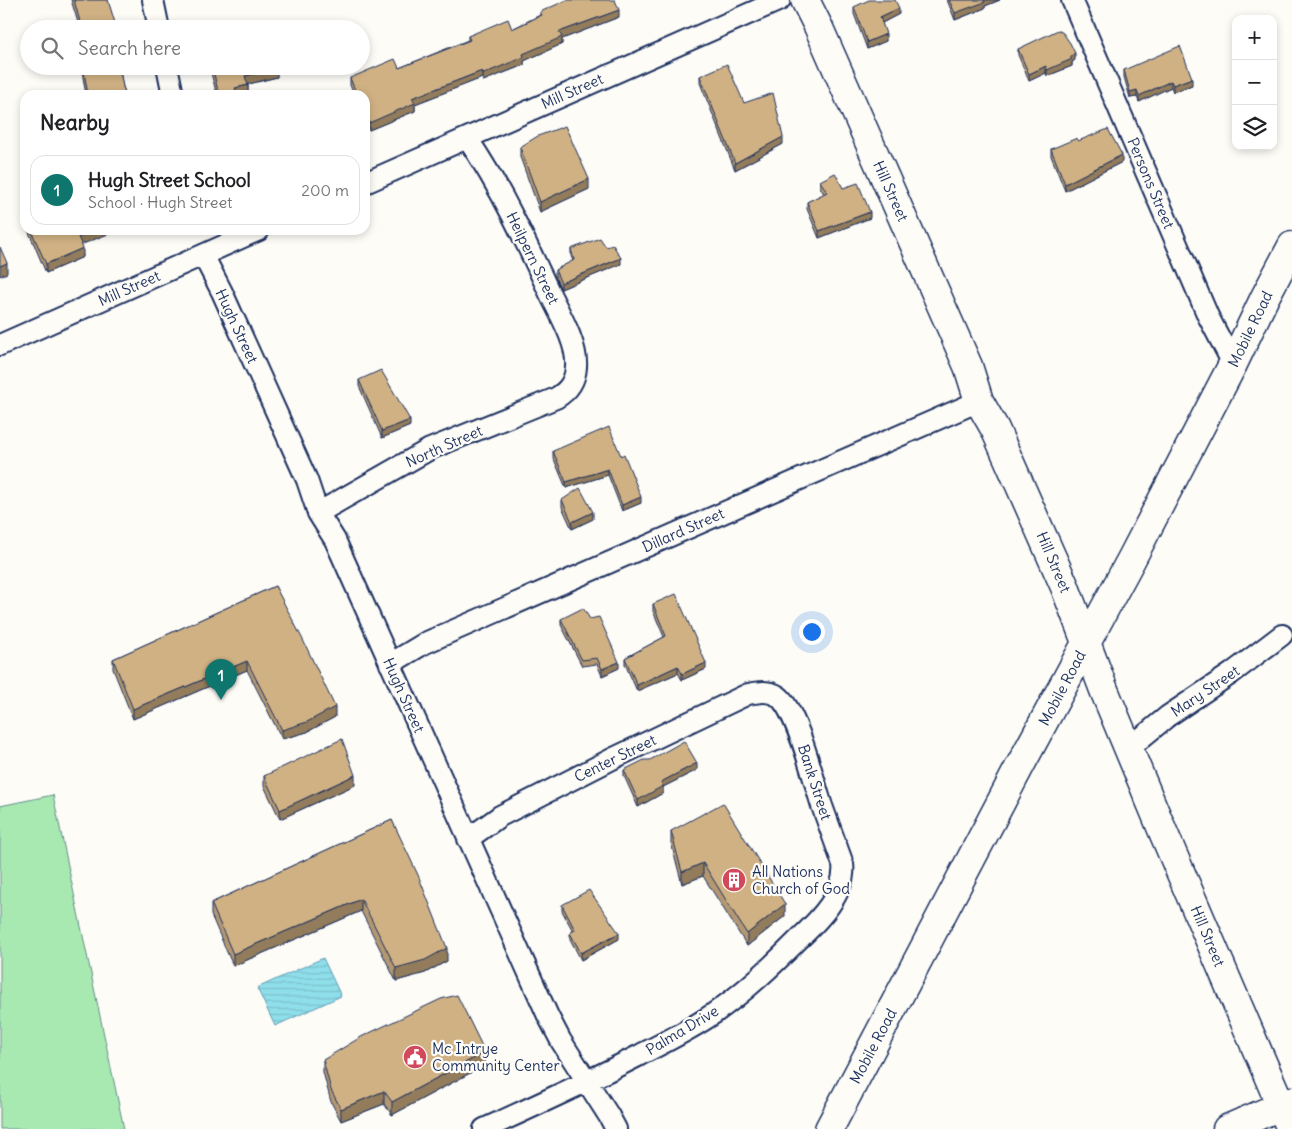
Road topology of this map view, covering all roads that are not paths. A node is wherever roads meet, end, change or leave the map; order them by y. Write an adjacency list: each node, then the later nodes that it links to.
1 (153, 0): 5 (street)
2 (780, 0): 8 (street, Mill Street)
3 (805, 0): 16 (street, Hill Street)
4 (1072, 0): 14 (street, Persons Street)
5 (157, 20)
6 (169, 75): 7 (street)
7 (172, 90)
8 (467, 138): 9 (street, Mill Street); 15 (street, Heilpern Street)
9 (370, 181)
10 (234, 235): 12 (street, Mill Street)
11 (1292, 246): 14 (street, Mobile Road)
12 (203, 255): 13 (street, Mill Street); 17 (street, Hugh Street)
13 (0, 344)
14 (1233, 364): 19 (street, Mobile Road)
15 (572, 385): 17 (street, North Street)
16 (979, 401): 19 (street, Hill Street); 20 (street, Dillard Street)
17 (318, 513): 20 (street, Hugh Street)
18 (1282, 636): 22 (street, Mary Street)
19 (1086, 642): 22 (street, Hill Street); 29 (street, Mobile Road)
20 (390, 664): 23 (street, Hugh Street)
21 (769, 692): 23 (street, Center Street); 24 (street, Bank Street)
22 (1129, 748): 26 (street, Hill Street)
23 (468, 838): 25 (street, Hugh Street)
24 (843, 882): 25 (street, Palma Drive)
25 (587, 1082): 27 (street, Palma Drive); 28 (street, Hugh Street)
26 (1288, 1112): 30 (street)
27 (484, 1129)
28 (616, 1129)
29 (829, 1129)
30 (1227, 1129)

